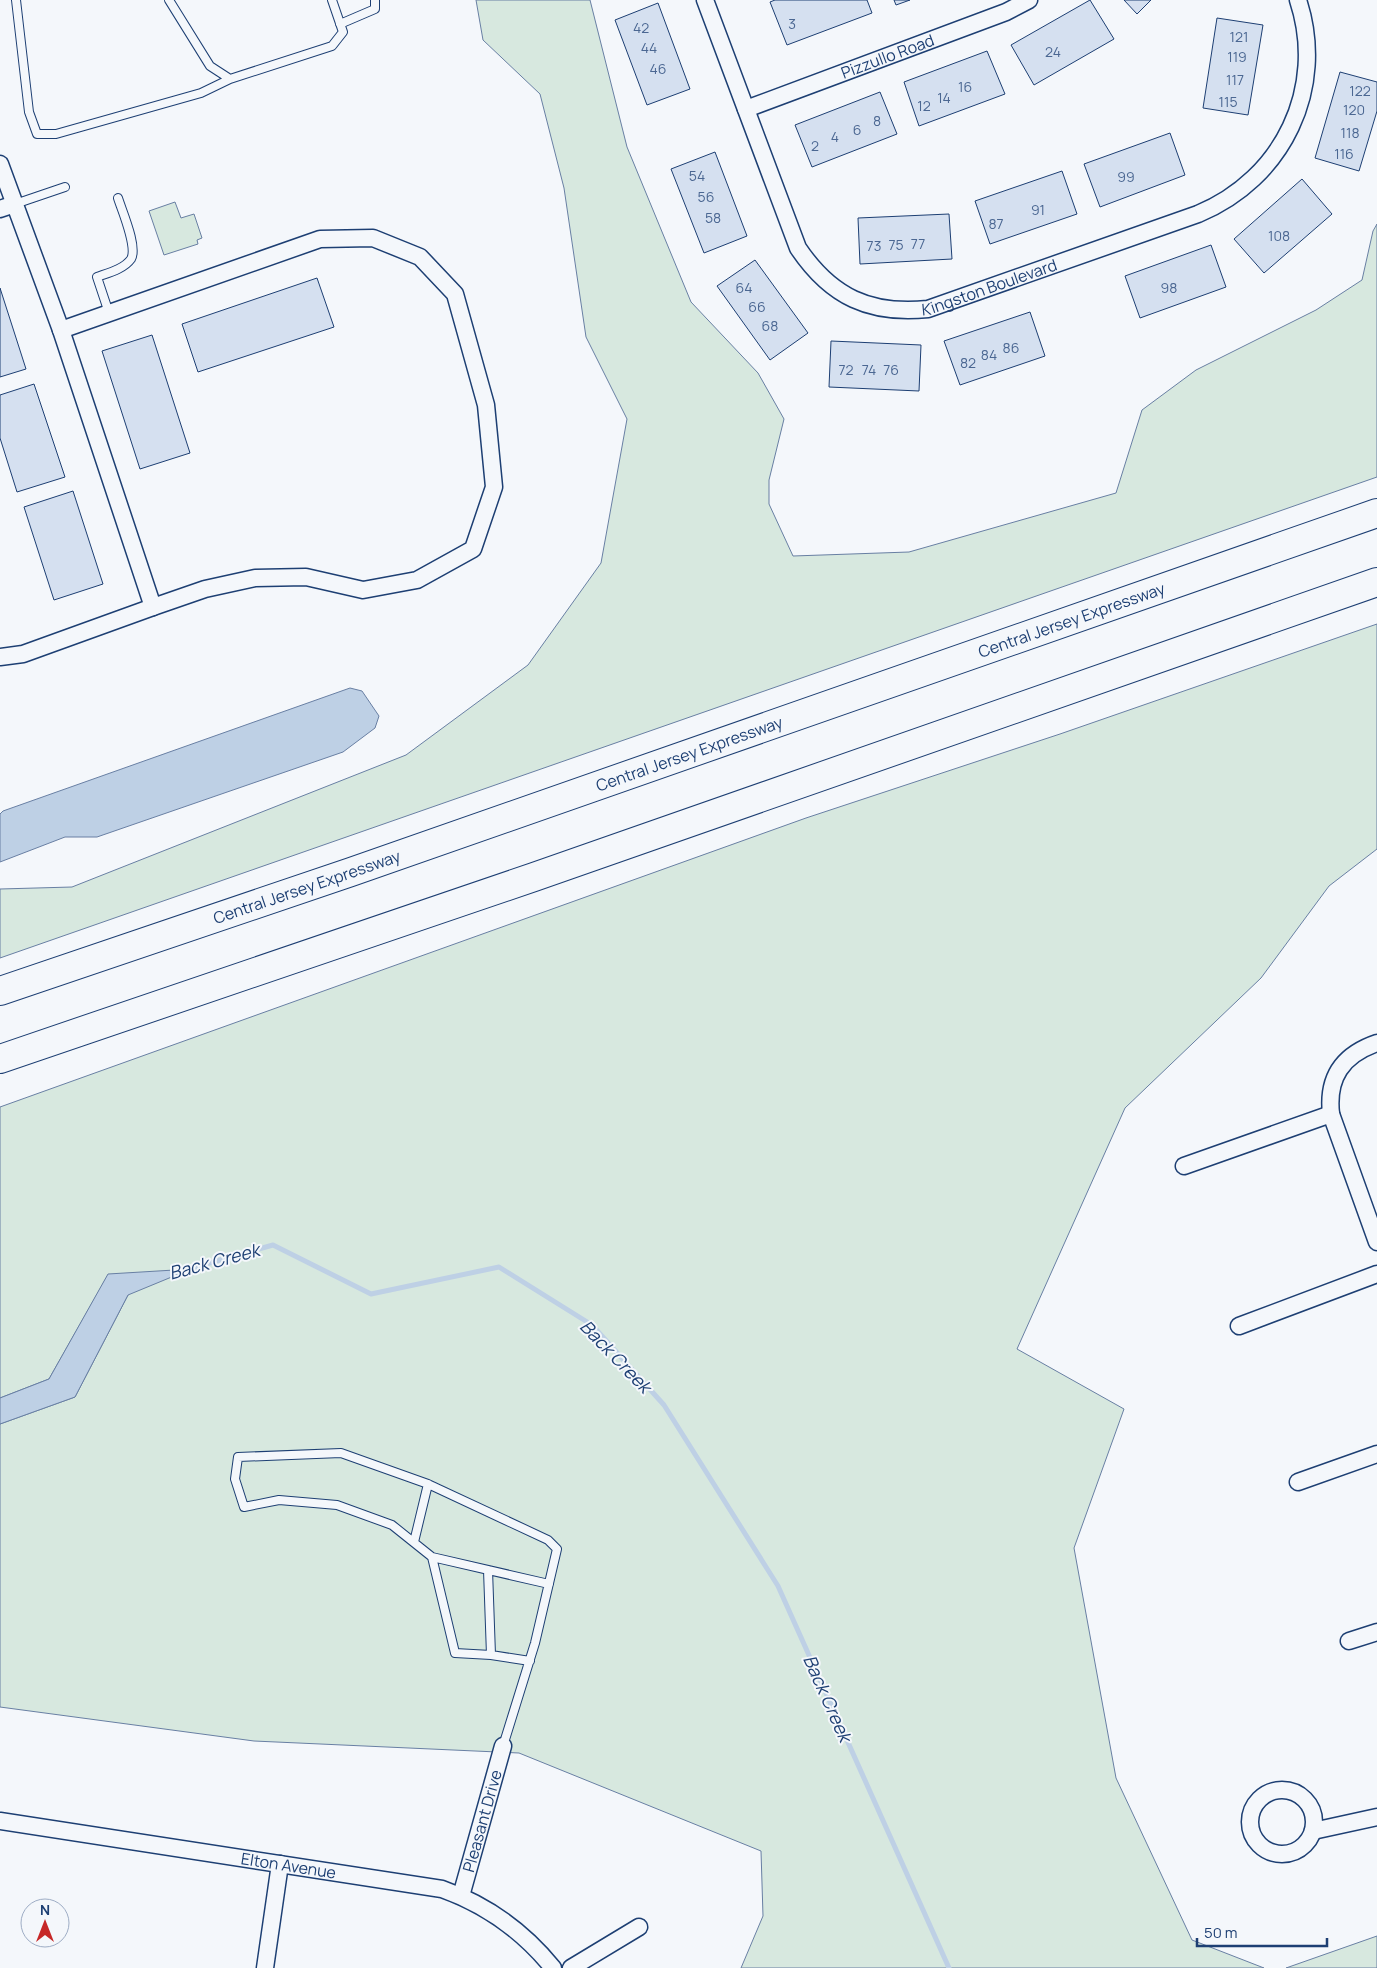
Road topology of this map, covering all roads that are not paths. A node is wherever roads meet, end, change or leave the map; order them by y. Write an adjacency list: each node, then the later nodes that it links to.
1 (16, 0): 9 (lane)
2 (168, 0): 9 (lane)
3 (332, 0): 8 (lane)
4 (375, 0): 8 (lane)
5 (705, 0): 10 (street, Kingston Boulevard)
6 (1029, 0): 10 (street, Pizzullo Road)
7 (1298, 0): 10 (street, Kingston Boulevard)
8 (340, 24): 9 (lane)
9 (230, 79)
10 (746, 109)
11 (0, 164): 14 (street)
12 (65, 187): 14 (lane)
13 (118, 198): 15 (lane)
14 (8, 206): 16 (street)
15 (109, 314): 16 (street); 19 (street)
16 (61, 330): 19 (street)
17 (1377, 513): 21 (highway, Central Jersey Expressway)
18 (1377, 582): 23 (highway)
19 (153, 607): 20 (street)
20 (0, 657)
21 (0, 991)
22 (1377, 1043): 24 (street)
23 (0, 1059)
24 (1331, 1114): 25 (street); 26 (street)
25 (1184, 1166)
26 (1377, 1242)
27 (1377, 1274): 28 (street)
28 (1239, 1326)
29 (1377, 1454): 30 (street)
30 (1298, 1482)
31 (428, 1484): 32 (lane); 32 (lane); 35 (lane)
32 (414, 1542): 33 (lane)
33 (432, 1557): 34 (lane); 38 (lane)
34 (488, 1570): 35 (lane); 38 (lane)
35 (549, 1584): 39 (lane)
36 (1377, 1632): 37 (street)
37 (1349, 1641)
38 (491, 1655): 39 (lane)
39 (530, 1661): 40 (lane)
40 (503, 1746): 45 (street, Pleasant Drive)
41 (1377, 1817): 43 (street)
42 (0, 1821): 44 (street, Elton Avenue)
43 (1313, 1831)
44 (280, 1864): 45 (street, Elton Avenue); 47 (street)
45 (461, 1896): 48 (street, Elton Avenue)
46 (639, 1927): 49 (street)
47 (264, 1968)
48 (554, 1968)
49 (571, 1968)

